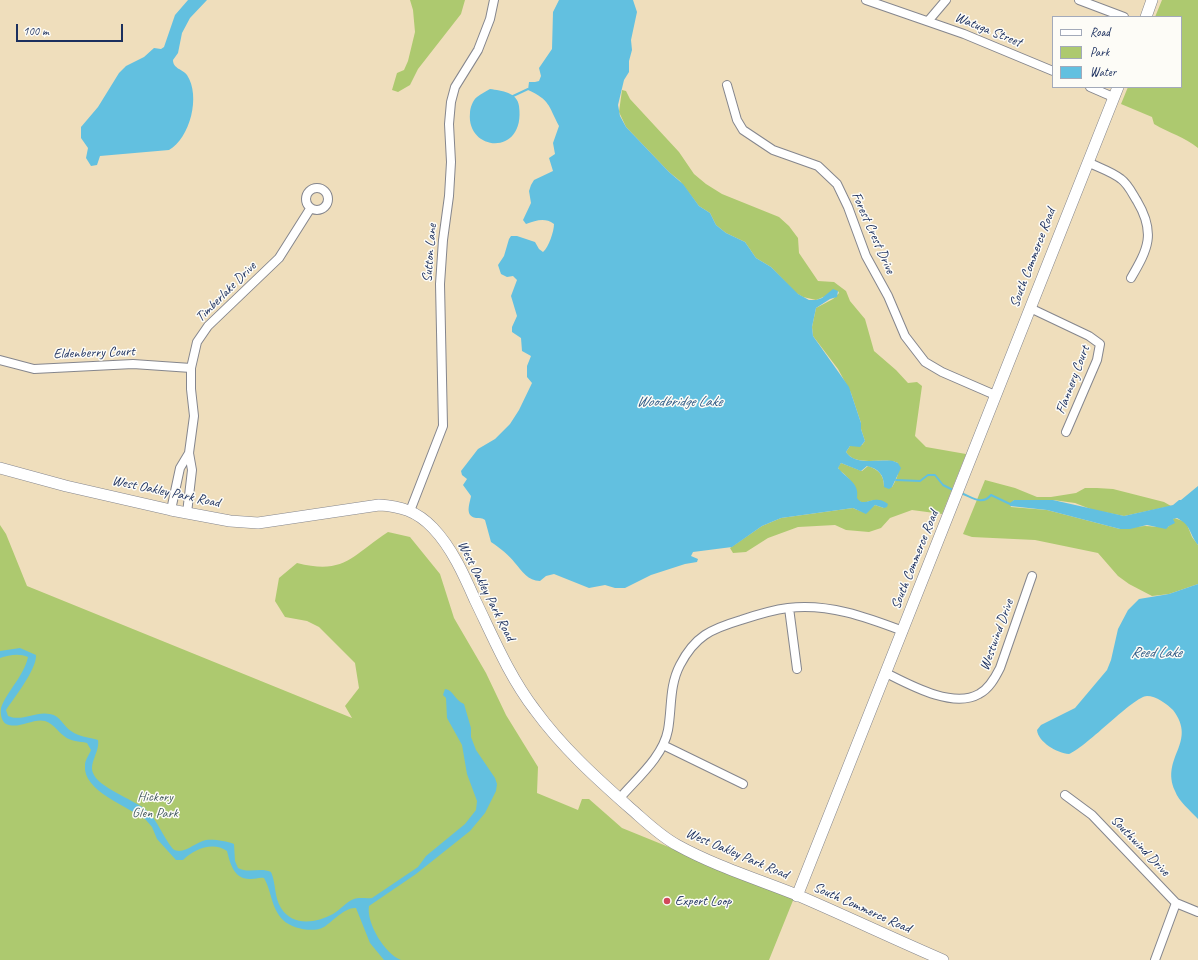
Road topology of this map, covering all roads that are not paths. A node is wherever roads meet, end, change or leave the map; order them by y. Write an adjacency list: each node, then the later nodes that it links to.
1 (494, 0): 24 (street, Sutton Lane)
2 (866, 0): 8 (street, Watuga Street)
3 (946, 0): 8 (street)
4 (1079, 0): 6 (street)
5 (1152, 0): 7 (street)
6 (1121, 16)
7 (1146, 16)
8 (929, 20): 9 (street, Watuga Street)
9 (1052, 71)
10 (727, 85): 19 (street, Forest Crest Drive)
11 (1095, 88): 12 (street)
12 (1116, 92): 13 (street, South Commerce Road)
13 (1088, 162): 15 (street); 16 (street, South Commerce Road)
14 (310, 209): 18 (street, Timberlake Drive)
15 (1131, 278)
16 (1030, 308): 19 (street, South Commerce Road); 20 (street, Flannery Court)
17 (0, 360): 18 (street, Eldenberry Court)
18 (191, 368): 21 (street, Timberlake Drive)
19 (996, 395): 28 (street, South Commerce Road)
20 (1066, 432)
21 (189, 453): 23 (street, Timberlake Drive); 25 (street, Timberlake Drive)
22 (0, 468): 23 (street, West Oakley Park Road)
23 (171, 510): 25 (street, West Oakley Park Road)
24 (410, 511): 25 (street, West Oakley Park Road); 34 (street, West Oakley Park Road)
25 (187, 513)
26 (1032, 576): 30 (street, Westwind Drive)
27 (789, 608): 28 (street); 29 (street); 31 (street)
28 (903, 631): 30 (street, South Commerce Road)
29 (797, 669)
30 (886, 673): 35 (street, South Commerce Road)
31 (663, 745): 32 (street); 34 (street)
32 (742, 784)
33 (1065, 796): 36 (street, Southwind Drive)
34 (619, 799): 35 (street, West Oakley Park Road)
35 (797, 896): 38 (street, South Commerce Road)
36 (1176, 903): 37 (street, Southwind Drive); 39 (street)
37 (1198, 912)
38 (943, 960)
39 (1155, 960)

